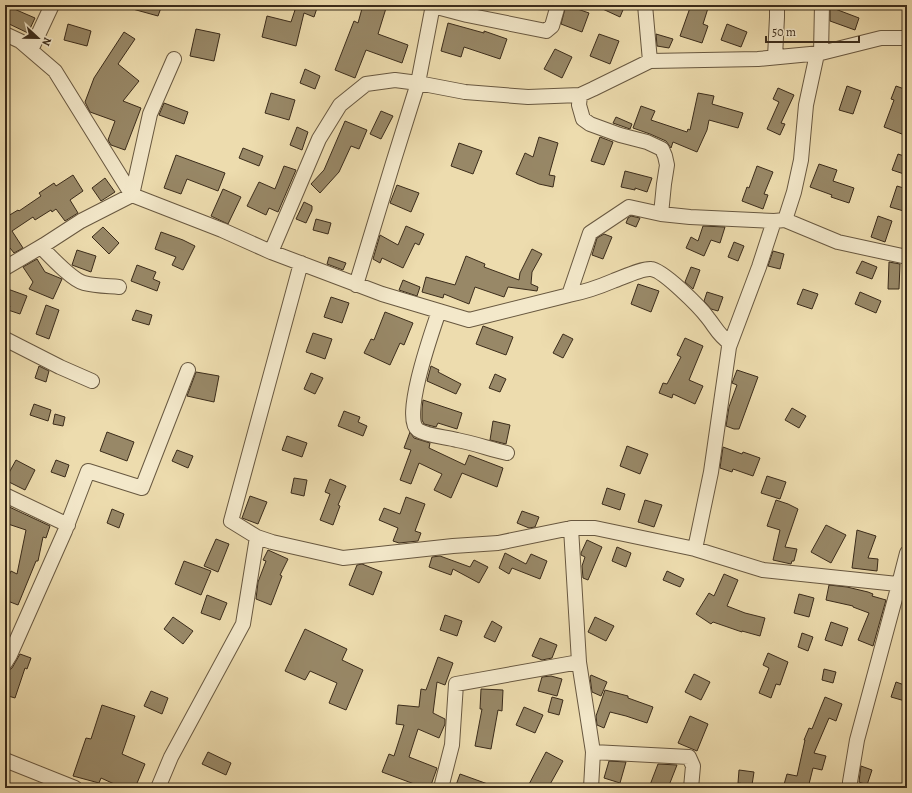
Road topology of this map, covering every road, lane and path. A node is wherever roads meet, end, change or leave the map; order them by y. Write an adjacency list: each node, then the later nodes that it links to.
1 (52, 5): 9 (street)
2 (433, 5): 3 (street); 14 (street)
3 (558, 5)
4 (645, 5): 13 (street)
5 (777, 5): 11 (street)
6 (822, 5): 10 (street)
7 (5, 34): 9 (street)
8 (907, 38): 10 (street)
9 (31, 50): 16 (street)
10 (819, 53): 11 (street); 18 (street)
11 (775, 57): 13 (street)
12 (174, 59): 16 (street)
13 (650, 61): 15 (street)
14 (418, 83): 15 (street); 20 (street); 24 (street)
15 (580, 95): 17 (street)
16 (132, 194): 19 (street); 20 (street)
17 (661, 214): 18 (street); 26 (street)
18 (780, 221): 21 (street); 29 (street)
19 (40, 247): 23 (street); 25 (street)
20 (271, 252): 22 (street)
21 (907, 256)
22 (300, 263): 24 (street); 36 (street)
23 (5, 268)
24 (356, 285): 27 (street)
25 (119, 287)
26 (569, 295): 27 (street); 29 (street)
27 (439, 311): 32 (street)
28 (5, 340): 31 (street)
29 (730, 343): 37 (street)
30 (188, 370): 34 (street)
31 (92, 381)
32 (507, 453)
33 (5, 495): 34 (street)
34 (68, 524): 40 (street)
35 (571, 528): 36 (street); 37 (street); 41 (street)
36 (257, 537): 45 (street)
37 (695, 549): 39 (street)
38 (907, 553): 39 (street)
39 (903, 585): 49 (street)
40 (5, 662)
41 (579, 662): 42 (street); 46 (street)
42 (593, 752): 47 (street); 48 (street)
43 (5, 760): 44 (street)
44 (75, 788)
45 (158, 788)
46 (441, 788)
47 (591, 788)
48 (691, 788)
49 (850, 788)

